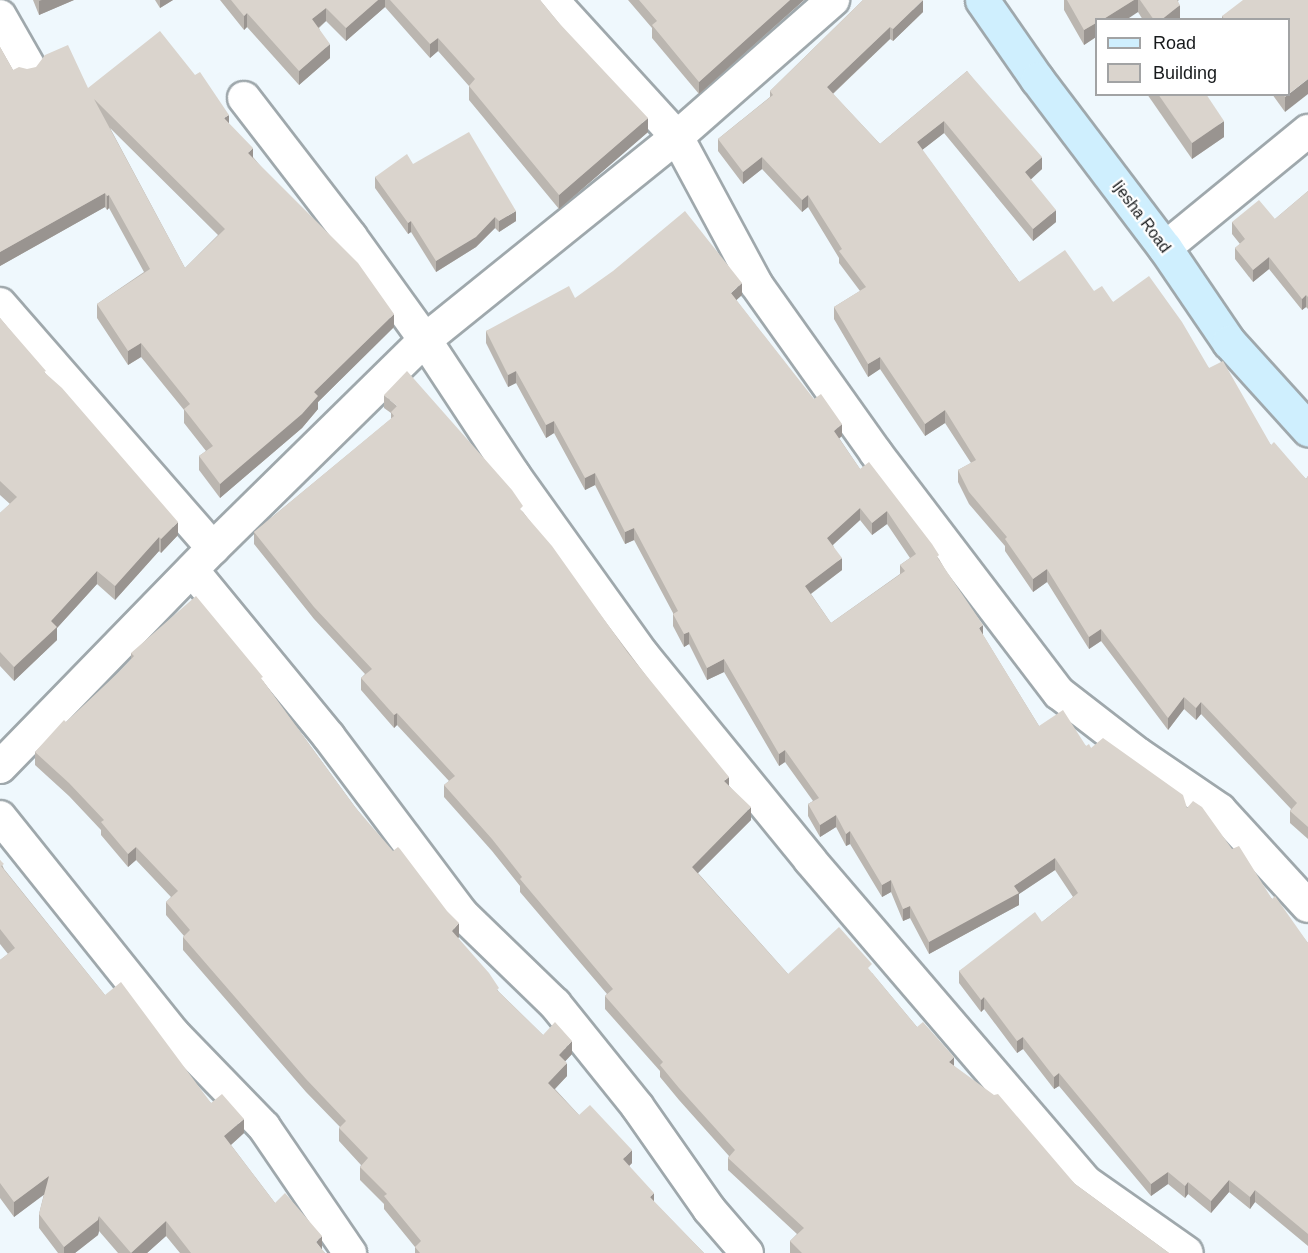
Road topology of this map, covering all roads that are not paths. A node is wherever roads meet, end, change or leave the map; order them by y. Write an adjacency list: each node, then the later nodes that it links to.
1 (552, 0): 8 (street)
2 (833, 0): 8 (street)
3 (982, 0): 9 (main road, Ijesha Road)
4 (0, 16): 5 (street)
5 (28, 65)
6 (244, 98): 11 (street)
7 (1308, 131): 9 (street)
8 (677, 137): 11 (street); 16 (street)
9 (1165, 248): 12 (main road, Ijesha Road)
10 (0, 304): 13 (street)
11 (425, 340): 13 (street); 19 (street)
12 (1308, 429)
13 (202, 559): 14 (street); 18 (street)
14 (0, 766)
15 (0, 817): 17 (street)
16 (1308, 906)
17 (350, 1253)
18 (747, 1253)
19 (1187, 1253)

